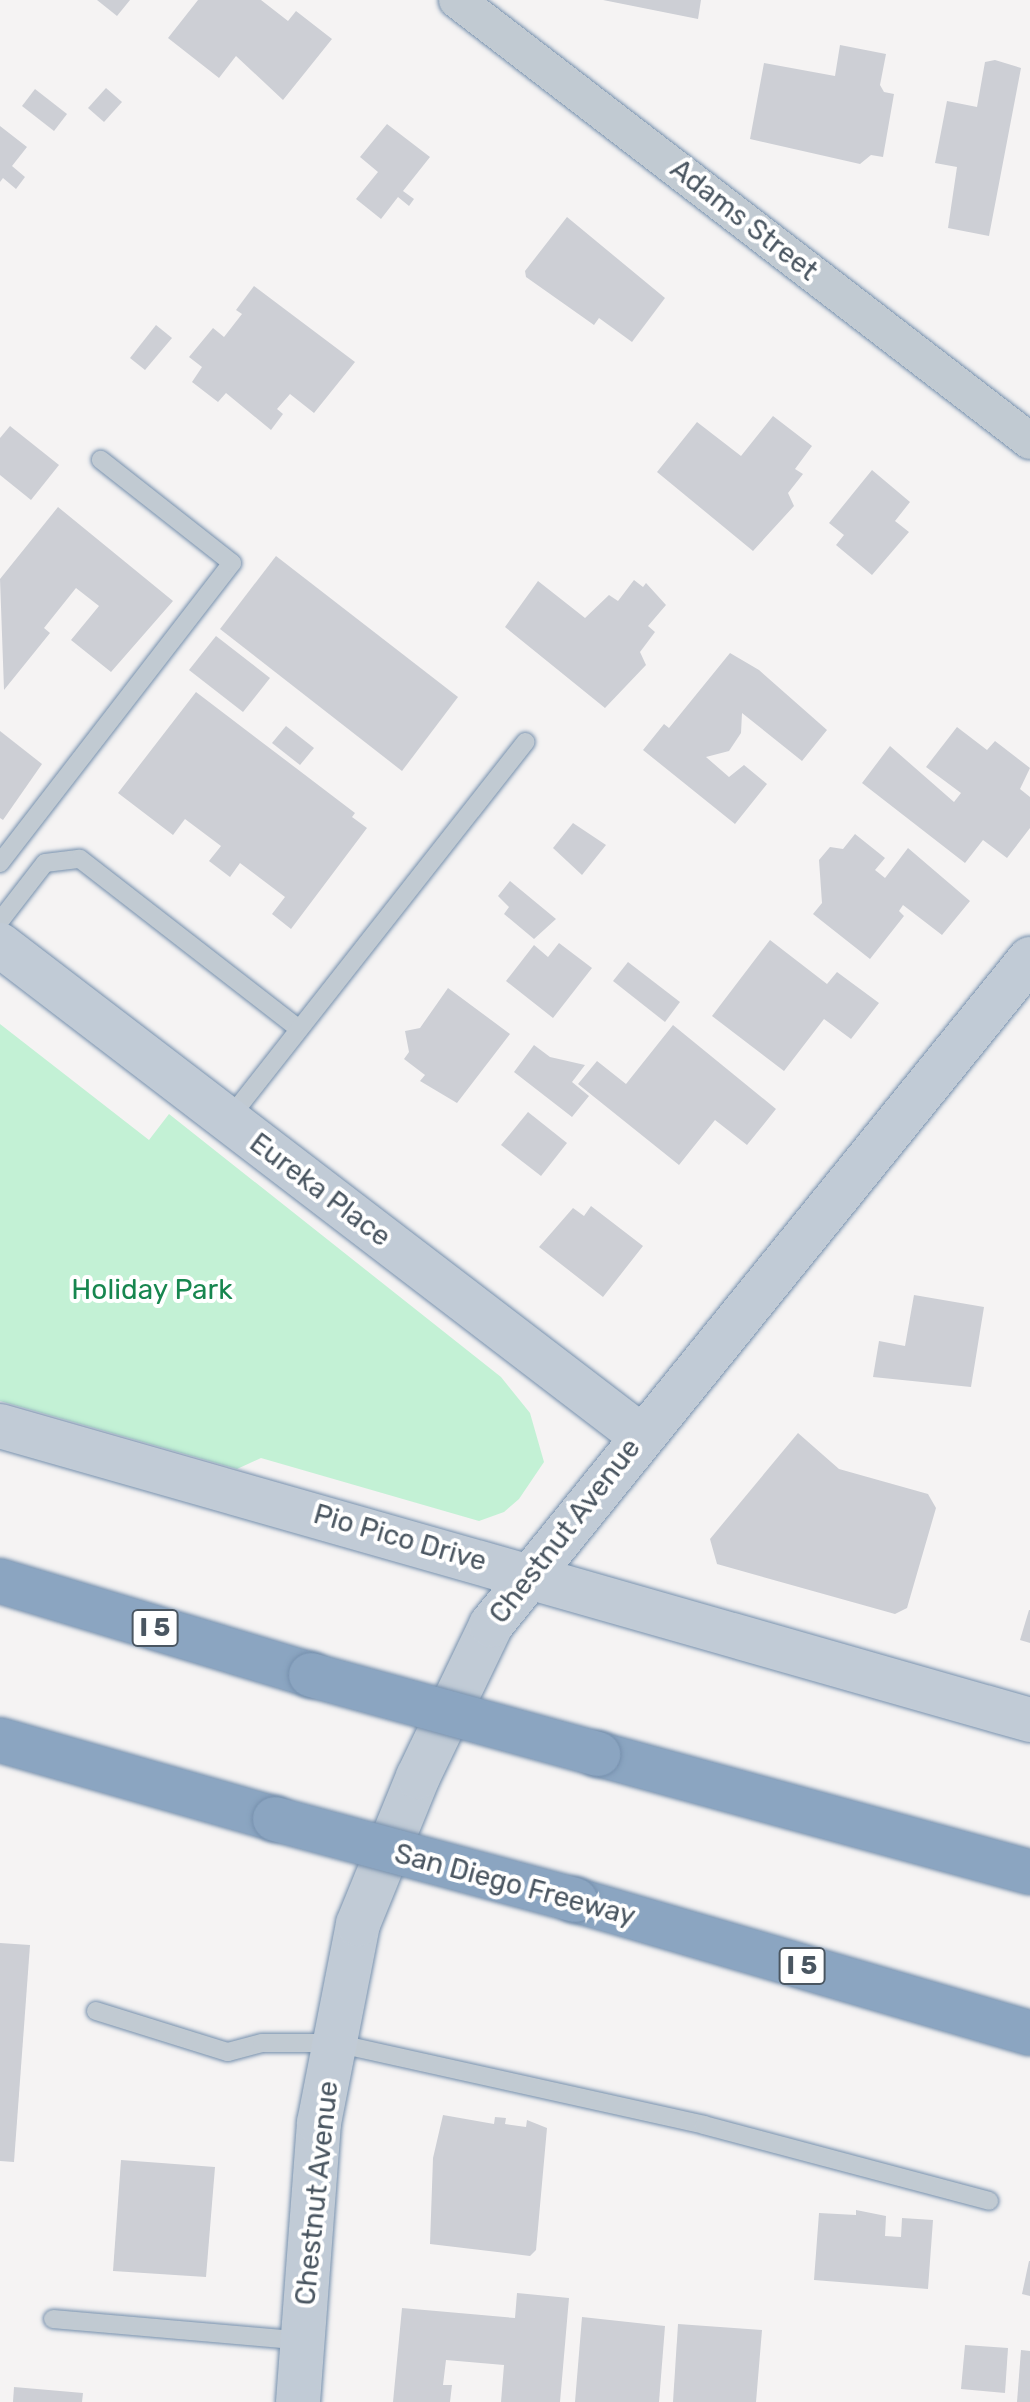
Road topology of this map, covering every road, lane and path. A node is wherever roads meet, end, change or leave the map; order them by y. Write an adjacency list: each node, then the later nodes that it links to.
1 (457, 0): 2 (street, Adams Street)
2 (1030, 441)
3 (101, 460): 5 (lane)
4 (525, 742): 9 (lane)
5 (0, 863)
6 (0, 921): 9 (lane)
7 (0, 945): 10 (street, Eureka Place)
8 (1030, 959): 12 (street, Chestnut Avenue)
9 (299, 1029): 10 (lane)
10 (228, 1120): 12 (street, Eureka Place)
11 (0, 1426): 13 (street, Pio Pico Drive)
12 (640, 1435): 13 (street, Chestnut Avenue)
13 (528, 1574): 15 (street, Pio Pico Drive); 20 (street, Chestnut Avenue)
14 (0, 1581): 17 (highway, I 5, bridge)
15 (1030, 1720)
16 (0, 1740): 19 (highway, San Diego Freeway / I 5, bridge)
17 (1030, 1872)
18 (96, 2011): 20 (lane)
19 (1030, 2033)
20 (335, 2043): 21 (lane); 23 (street, Chestnut Avenue)
21 (989, 2201)
22 (53, 2319): 23 (lane)
23 (302, 2341): 24 (street, Chestnut Avenue)
24 (298, 2402)

